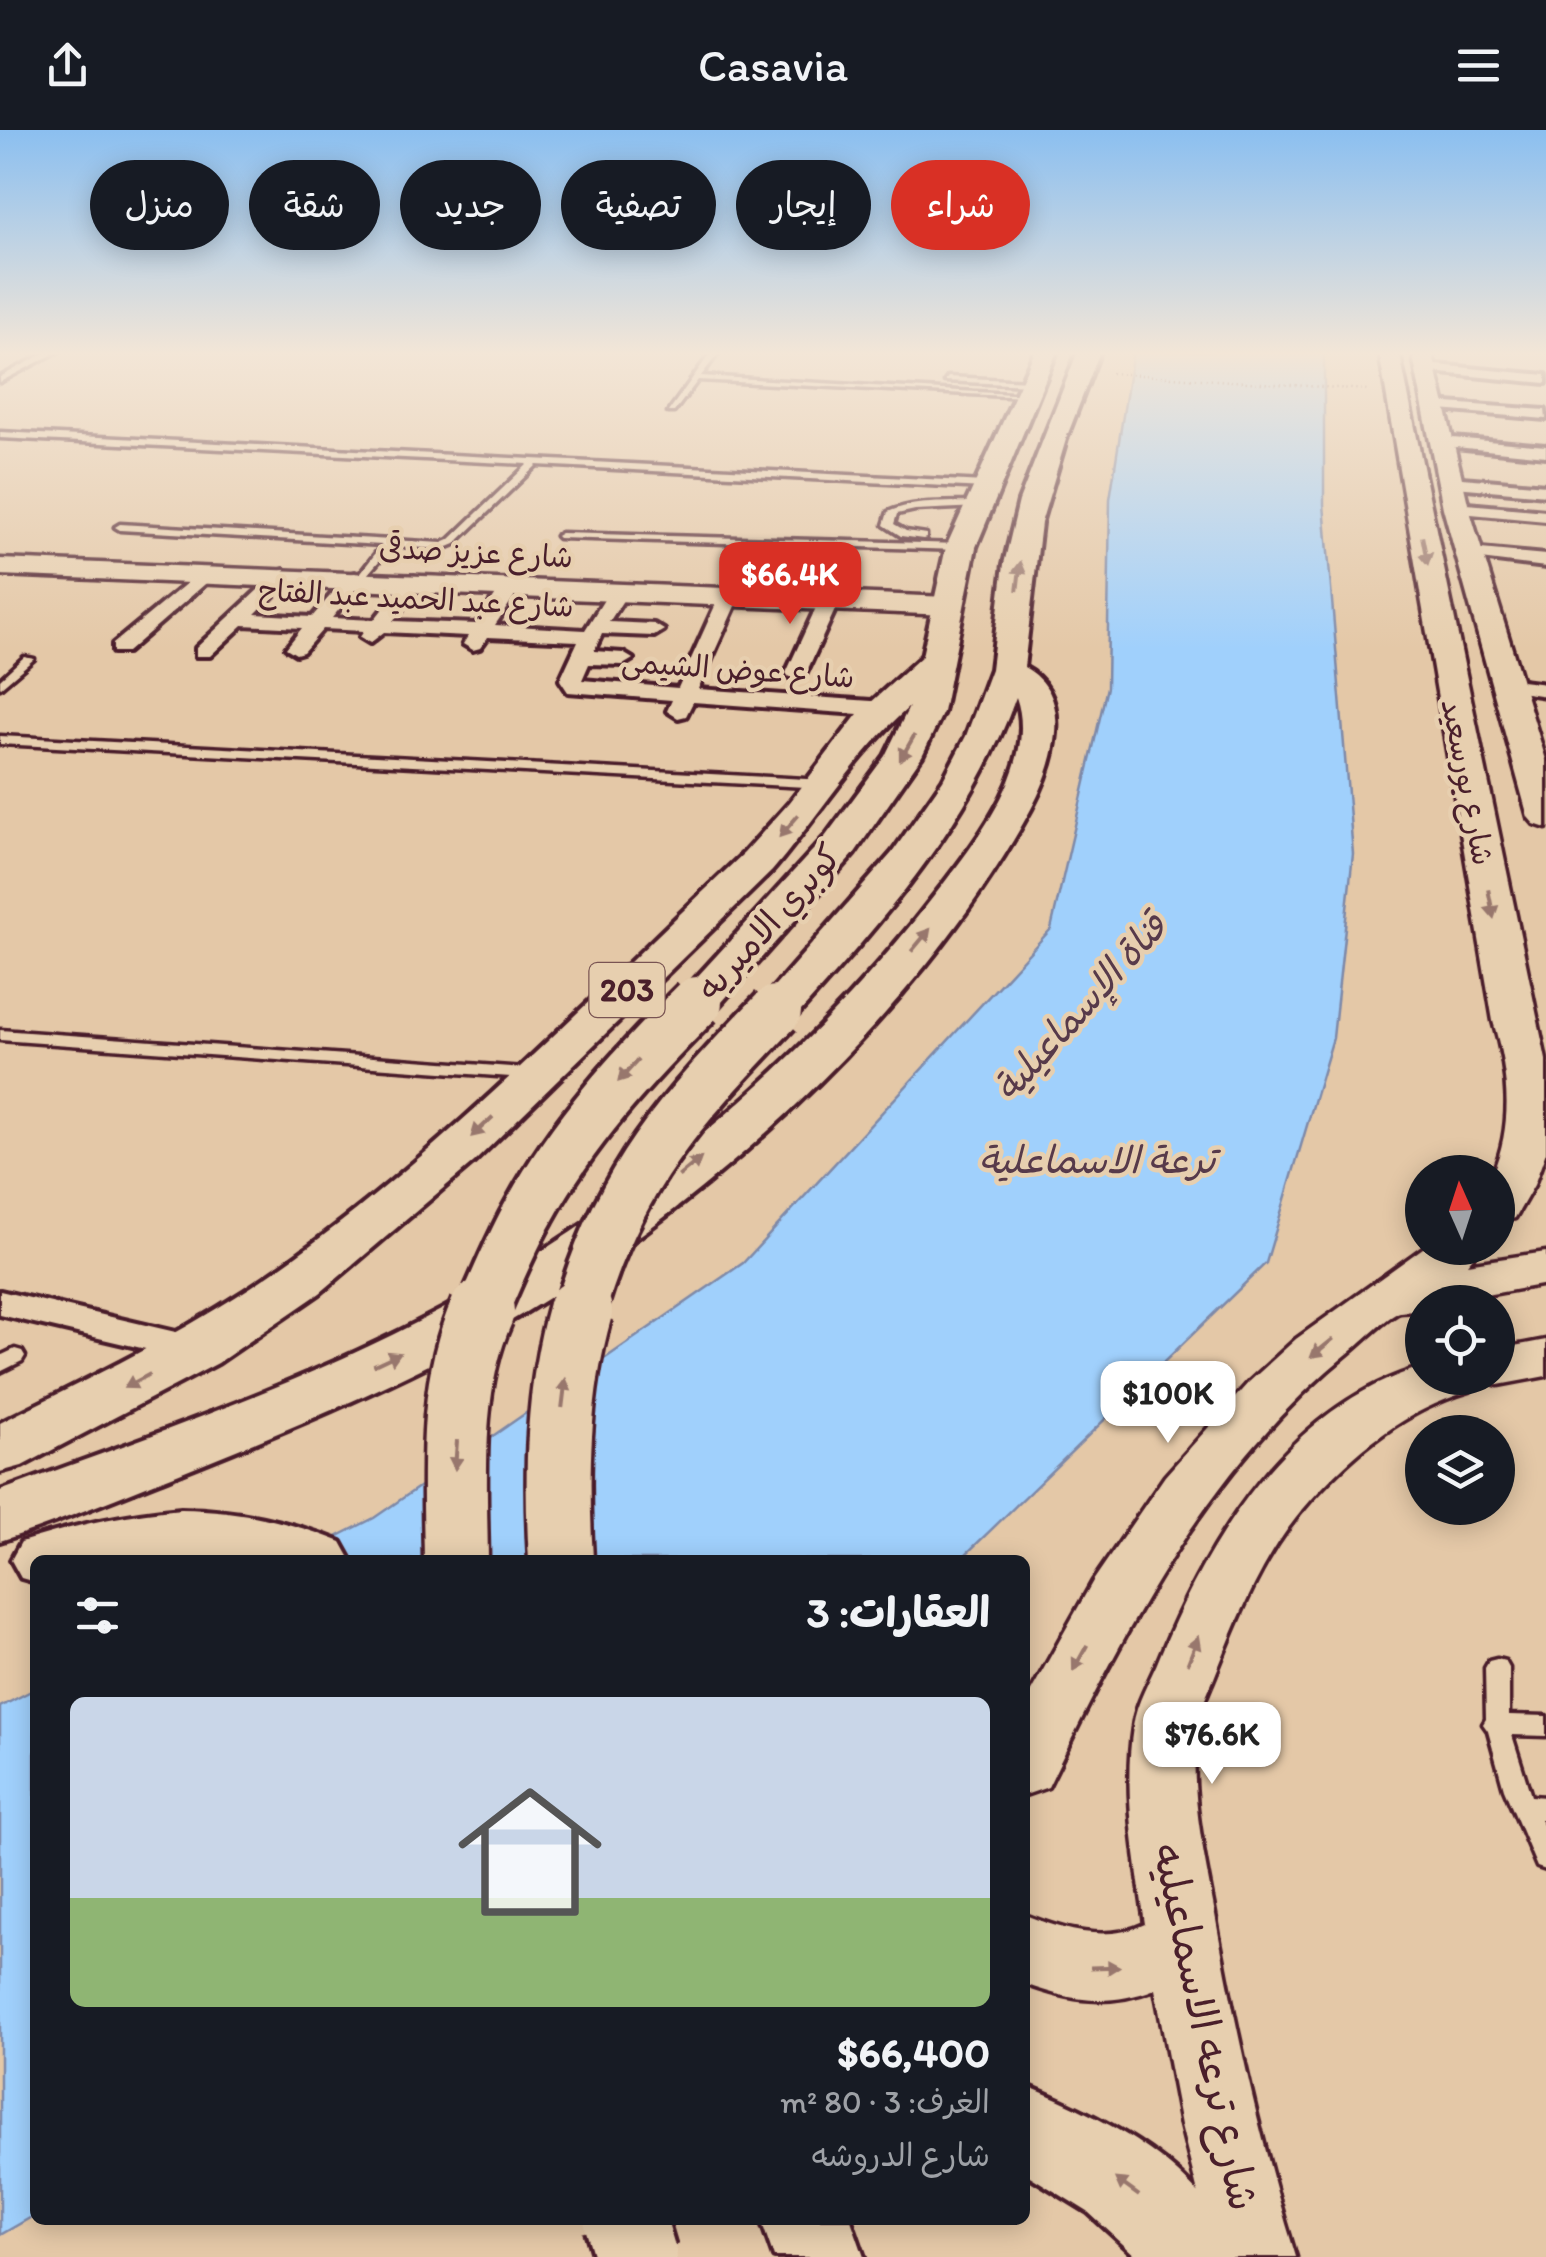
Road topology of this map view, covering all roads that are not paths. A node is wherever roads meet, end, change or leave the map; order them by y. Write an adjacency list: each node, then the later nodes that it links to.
1 (291, 450): 6 (lane)
2 (1001, 450): 11 (main road, كوبري الاميريه)
3 (1058, 450): 9 (main road, كوبري الاميريه)
4 (1408, 450): 55 (main road, شارع بورسعيد, one-way to 55)
5 (1443, 450): 8 (main road, شارع بورسعيد)
6 (534, 463): 11 (lane); 14 (lane)
7 (1546, 490): 8 (street)
8 (1453, 495): 10 (street); 15 (main road, شارع بورسعيد)
9 (1035, 500): 11 (main road); 41 (main road, كوبري الاميريه, one-way to 9)
10 (1546, 516)
11 (971, 519): 11 (lane); 13 (lane); 26 (main road, كوبري الاميريه)
12 (120, 526): 14 (lane)
13 (561, 536)
14 (388, 544): 20 (lane)
15 (1470, 553): 16 (street); 44 (main road, شارع بورسعيد)
16 (1546, 561)
17 (0, 567): 18 (main road, شارع عزيز صدقى)
18 (205, 574): 19 (main road, شارع عزيز صدقى); 34 (street)
19 (284, 576): 20 (main road, شارع عزيز صدقى); 27 (street)
20 (357, 580): 21 (main road, شارع عزيز صدقى); 28 (street)
21 (414, 582): 22 (main road, شارع عزيز صدقى); 29 (street)
22 (511, 587): 23 (main road, شارع عزيز صدقى); 32 (street)
23 (619, 592): 24 (main road, شارع عزيز صدقى); 31 (street)
24 (729, 596): 25 (main road, شارع عزيز صدقى); 46 (street)
25 (829, 601): 26 (main road, شارع عزيز صدقى); 42 (street)
26 (948, 606): 37 (main road, كوبري الاميريه)
27 (238, 620): 28 (street, شارع عبد الحميد عبد الفتاح); 36 (street)
28 (317, 623): 29 (street, شارع عبد الحميد عبد الفتاح); 35 (street)
29 (379, 626): 32 (street, شارع عبد الحميد عبد الفتاح); 33 (street)
30 (654, 630): 31 (street, شارع عبد الحميد عبد الفتاح)
31 (594, 632): 32 (street, شارع عبد الحميد عبد الفتاح); 38 (street)
32 (478, 638)
33 (363, 646)
34 (120, 648)
35 (296, 648)
36 (203, 652)
37 (938, 656): 47 (main road, 203); 68 (main road, كوبري الاميريه, one-way to 68, bridge)
38 (581, 657): 40 (street); 46 (street, شارع عوض الشيمى)
39 (28, 659): 43 (lane)
40 (623, 659)
41 (1007, 672): 65 (main road, one-way to 41); 69 (main road, كوبري الاميريه, one-way to 41, bridge)
42 (796, 673)
43 (0, 685)
44 (1506, 685): 45 (street); 50 (main road, شارع بورسعيد)
45 (1546, 690)
46 (685, 696): 47 (street, شارع عوض الشيمى); 48 (street)
47 (886, 709): 51 (main road, 203)
48 (676, 718)
49 (0, 740): 51 (lane)
50 (1536, 752): 52 (main road, شارع بورسعيد)
51 (824, 784): 54 (main road, 203, one-way to 54)
52 (1545, 813)
53 (0, 1035): 54 (lane)
54 (538, 1074): 60 (main road, 203, one-way to 60)
55 (1520, 1187)
56 (1433, 1265): 59 (main road)
57 (1546, 1268): 59 (main road)
58 (0, 1303): 60 (street)
59 (1372, 1310): 75 (main road, one-way to 75)
60 (197, 1349): 64 (main road, 203, one-way to 64)
61 (1546, 1358): 62 (main road)
62 (1515, 1364)
63 (1405, 1395): 78 (main road, شارع ترعه الاسماعيليه, one-way to 63)
64 (9, 1437)
65 (0, 1517)
66 (60, 1555): 67 (main road)
67 (303, 1555)
68 (456, 1555)
69 (561, 1555)
70 (30, 1565): 71 (main road)
71 (0, 1575)
72 (1497, 1668): 73 (lane)
73 (1496, 1724): 74 (lane); 76 (lane)
74 (1546, 1726)
75 (1030, 1757)
76 (1534, 1808): 77 (lane)
77 (1546, 1860)
78 (1183, 1940): 79 (main road, one-way to 78); 88 (main road, شارع ترعه الاسماعيليه)
79 (1030, 1951)
80 (1030, 2130): 87 (main road, one-way to 80)
81 (626, 2225): 85 (main road, bridge)
82 (669, 2225): 84 (main road)
83 (808, 2225): 86 (main road)
84 (620, 2257)
85 (636, 2257)
86 (820, 2257)
87 (1194, 2257)
88 (1255, 2257)

